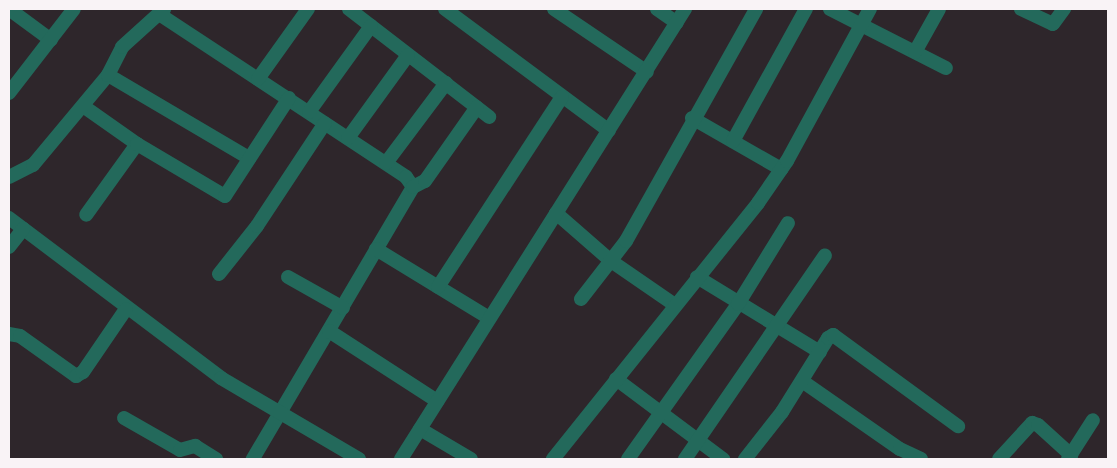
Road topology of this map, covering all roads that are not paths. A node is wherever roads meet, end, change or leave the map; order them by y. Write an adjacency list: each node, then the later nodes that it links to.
1 (9, 9): 20 (street)
2 (74, 9): 20 (street)
3 (308, 9): 26 (street)
4 (349, 9): 18 (street)
5 (445, 9): 29 (street)
6 (554, 9): 24 (street)
7 (657, 9): 17 (street)
8 (685, 9): 17 (street)
9 (756, 9): 35 (street)
10 (806, 9): 39 (street)
11 (830, 9): 19 (street)
12 (870, 9): 19 (street)
13 (939, 9): 21 (street)
14 (1021, 9): 15 (street)
15 (1064, 9)
16 (162, 12): 25 (street); 26 (street)
17 (677, 23): 24 (street)
18 (370, 26): 22 (street); 33 (street)
19 (861, 26): 21 (street); 43 (street)
20 (50, 40): 28 (street)
21 (915, 52): 23 (street)
22 (408, 55): 27 (street); 38 (street)
23 (946, 68)
24 (647, 72): 37 (street)
25 (108, 75): 31 (street); 41 (street)
26 (258, 79): 30 (street)
27 (446, 83): 32 (street); 42 (street)
28 (9, 94)
29 (562, 97): 37 (street); 58 (street)
30 (289, 98): 33 (street); 41 (street)
31 (83, 106): 40 (street); 44 (street)
32 (477, 108): 34 (street); 45 (street)
33 (309, 112): 36 (street)
34 (489, 118)
35 (692, 118): 39 (street); 54 (street)
36 (325, 123): 38 (street); 55 (street)
37 (609, 131): 46 (street)
38 (348, 138): 42 (street)
39 (732, 141): 43 (street)
40 (137, 144): 41 (street); 47 (street)
41 (249, 158)
42 (386, 163): 45 (street)
43 (781, 169): 57 (street)
44 (9, 177)
45 (413, 187): 52 (street)
46 (556, 214): 54 (street); 64 (street)
47 (86, 215)
48 (9, 218): 50 (street)
49 (788, 223): 60 (street)
50 (23, 229): 51 (street); 63 (street)
51 (9, 246)
52 (376, 249): 58 (street); 62 (street)
53 (825, 255): 65 (street)
54 (611, 261): 59 (street); 61 (street)
55 (219, 274)
56 (288, 277): 62 (street)
57 (697, 277): 60 (street); 61 (street)
58 (438, 287): 64 (street)
59 (581, 299)
60 (738, 304): 65 (street); 73 (street)
61 (675, 305): 69 (street)
62 (343, 308): 66 (street)
63 (126, 309): 67 (street); 72 (street)
64 (489, 318): 71 (street)
65 (778, 327): 68 (street); 78 (street)
66 (329, 331): 71 (street); 72 (street)
67 (9, 334)
68 (820, 352): 70 (street); 76 (street)
69 (616, 379): 73 (street); 81 (street)
70 (802, 382): 89 (street); 90 (street)
71 (437, 401): 77 (street)
72 (279, 411): 82 (street); 83 (street)
73 (660, 411): 78 (street); 86 (street)
74 (124, 418): 79 (street)
75 (1093, 420): 80 (street)
76 (958, 426)
77 (420, 429): 84 (street); 85 (street)
78 (699, 442): 87 (street); 88 (street)
79 (209, 457)
80 (1069, 457): 91 (street)
81 (557, 458)
82 (253, 459)
83 (359, 459)
84 (401, 459)
85 (471, 459)
86 (628, 459)
87 (685, 459)
88 (723, 459)
89 (745, 459)
90 (921, 459)
91 (999, 459)

